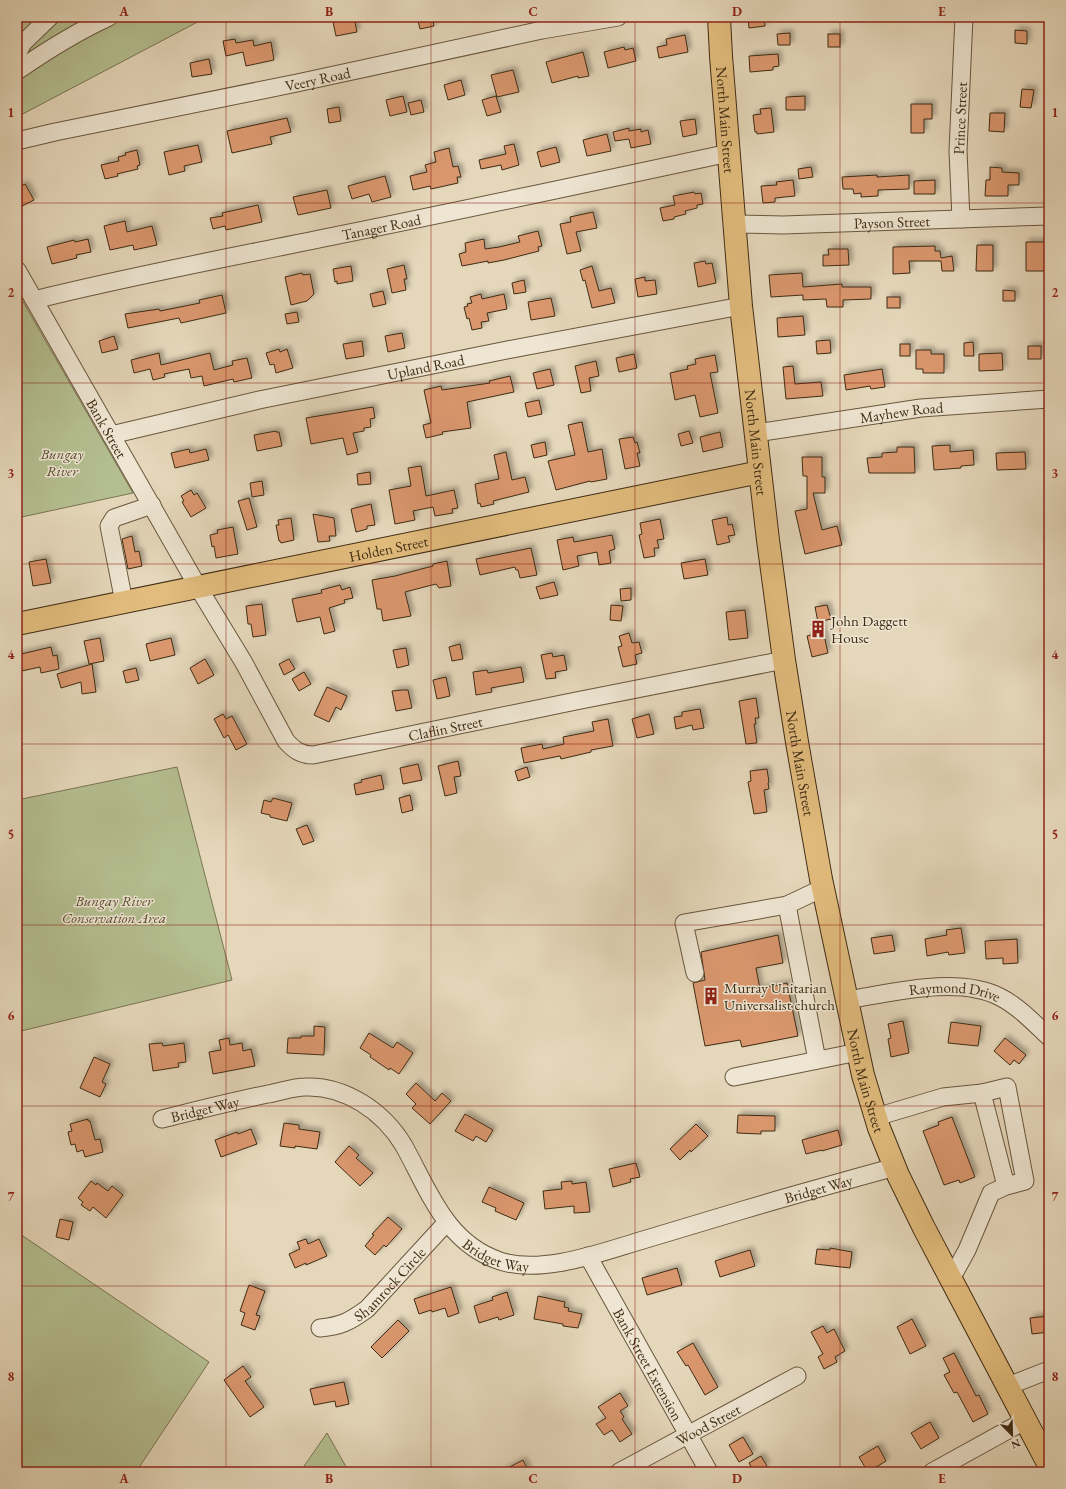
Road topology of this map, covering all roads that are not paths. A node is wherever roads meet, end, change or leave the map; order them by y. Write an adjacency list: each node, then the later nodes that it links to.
1 (50, 17): 6 (street)
2 (108, 17): 6 (street)
3 (618, 17): 7 (street, Veery Road)
4 (719, 17): 8 (main road, North Main Street)
5 (964, 17): 10 (street, Prince Street)
6 (17, 66)
7 (17, 141)
8 (729, 153): 11 (main road, North Main Street); 13 (street, Tanager Road)
9 (1049, 216): 10 (street, Payson Street)
10 (961, 220): 11 (street, Payson Street)
11 (735, 224): 14 (main road, North Main Street)
12 (17, 270): 13 (street, Bank Street)
13 (34, 300): 17 (street, Bank Street)
14 (741, 306): 16 (main road, North Main Street); 17 (street, Upland Road)
15 (1049, 399): 16 (street, Mayhew Road)
16 (756, 433): 18 (main road, North Main Street)
17 (111, 435): 19 (street, Bank Street)
18 (760, 472): 20 (main road, Holden Street); 23 (main road, North Main Street)
19 (152, 504): 20 (street, Bank Street); 21 (street)
20 (198, 587): 21 (main road, Holden Street); 23 (street, Claflin Street)
21 (124, 602): 22 (main road, Holden Street)
22 (17, 624)
23 (784, 660): 24 (main road, North Main Street)
24 (822, 888): 25 (street); 27 (main road, North Main Street)
25 (787, 905): 26 (street); 30 (street)
26 (695, 973)
27 (846, 1000): 28 (street, Raymond Drive); 29 (main road, North Main Street)
28 (1049, 1037)
29 (858, 1052): 30 (street); 33 (main road, North Main Street)
30 (817, 1060): 31 (street)
31 (734, 1077)
32 (982, 1093): 33 (street); 36 (street); 36 (street)
33 (876, 1117): 35 (main road, North Main Street)
34 (162, 1119): 37 (street, Bridget Way)
35 (895, 1167): 38 (street, Bridget Way); 39 (main road, North Main Street)
36 (1006, 1186): 39 (street)
37 (447, 1222): 38 (street, Bridget Way); 40 (street, Shamrock Circle)
38 (588, 1256): 45 (street, Bank Street Extension)
39 (951, 1279): 43 (main road, North Main Street)
40 (320, 1328)
41 (1049, 1370): 43 (street)
42 (797, 1376): 45 (street, Wood Street)
43 (1008, 1386): 44 (main road, North Main Street)
44 (1026, 1420): 46 (main road, North Main Street); 49 (street)
45 (688, 1434): 47 (street, Wood Street); 48 (street, Bank Street Extension)
46 (1049, 1465)
47 (619, 1472)
48 (709, 1472)
49 (932, 1472)

